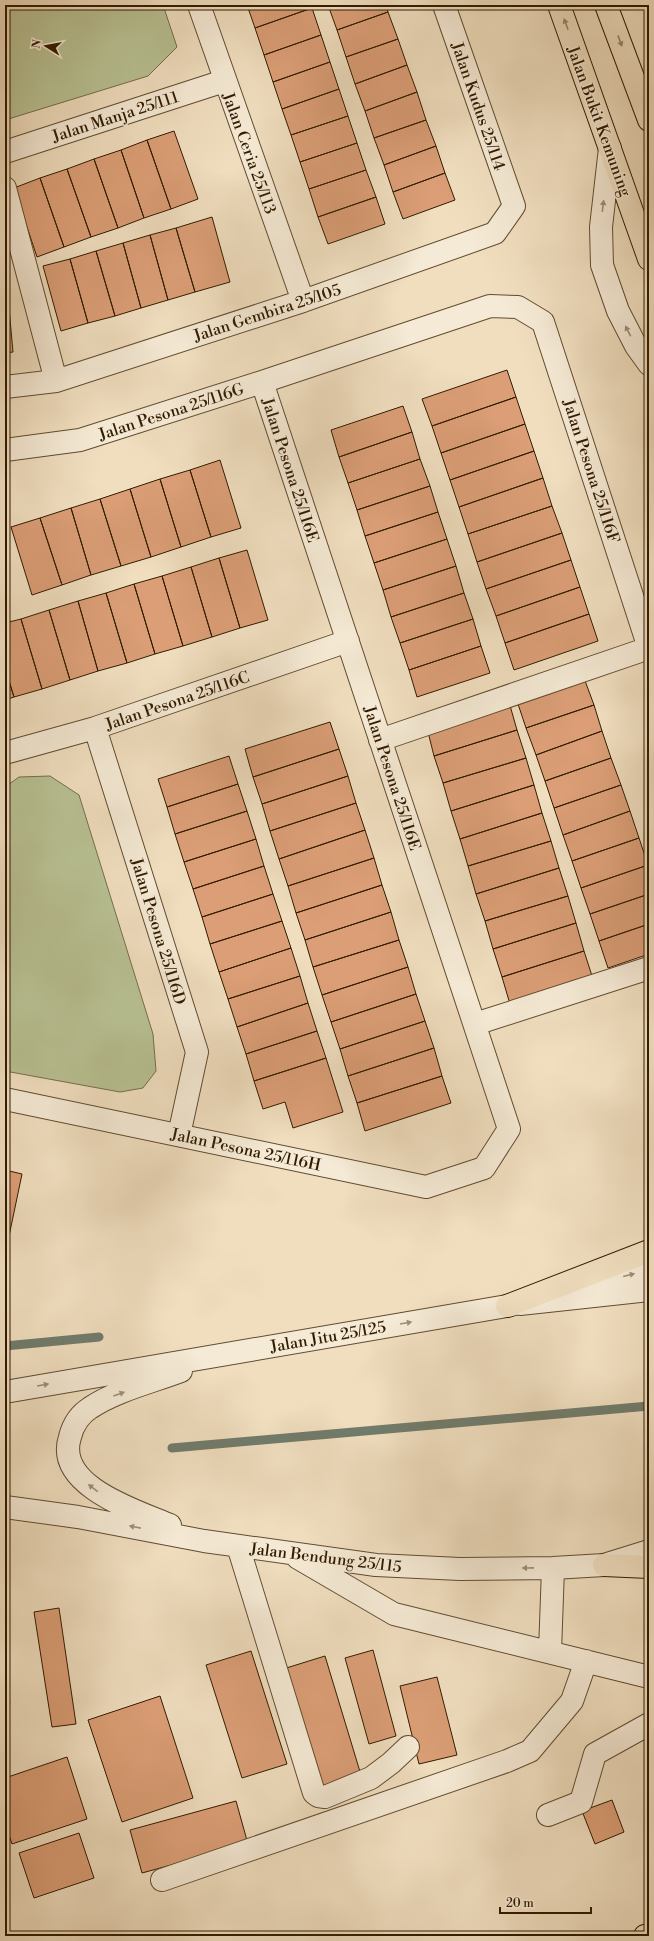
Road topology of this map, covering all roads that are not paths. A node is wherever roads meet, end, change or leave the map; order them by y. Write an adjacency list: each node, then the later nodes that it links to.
1 (199, 5): 5 (street, Jalan Ceria 25/113)
2 (444, 5): 10 (street, Jalan Kudus 25/114)
3 (559, 5): 7 (main road, Jalan Bukit Kemuning, one-way to 3)
4 (606, 5): 6 (main road, one-way to 6)
5 (224, 81): 8 (street, Jalan Manja 25/111); 12 (street, Jalan Ceria 25/113)
6 (649, 120)
7 (610, 148): 11 (main road, Jalan Bukit Kemuning); 14 (street, one-way to 7)
8 (5, 152)
9 (5, 188): 15 (street)
10 (514, 206): 12 (street, Jalan Gembira 25/105)
11 (649, 259)
12 (302, 301): 15 (street, Jalan Gembira 25/105)
13 (518, 307): 16 (street, Jalan Pesona 25/116G); 20 (street, Jalan Pesona 25/116F)
14 (649, 364)
15 (56, 381): 17 (street, Jalan Gembira 25/105)
16 (262, 382): 18 (street, Jalan Pesona 25/116G); 19 (street, Jalan Pesona 25/116E)
17 (5, 387)
18 (5, 450)
19 (348, 641): 21 (street, Jalan Pesona 25/116C); 22 (street, Jalan Pesona 25/116E)
20 (649, 648): 22 (street)
21 (96, 728): 23 (street, Jalan Pesona 25/116C); 27 (street, Jalan Pesona 25/116D)
22 (380, 740): 25 (street, Jalan Pesona 25/116E)
23 (5, 754)
24 (649, 968): 25 (street)
25 (474, 1024): 28 (street, Jalan Pesona 25/116E)
26 (5, 1099): 27 (street, Jalan Pesona 25/116H)
27 (179, 1135): 28 (street, Jalan Pesona 25/116H)
28 (484, 1168)
29 (649, 1251): 32 (main road)
30 (649, 1270): 32 (street, Jalan Jitu 25/125, one-way to 30)
31 (649, 1290): 32 (street)
32 (507, 1306): 33 (street, Jalan Jitu 25/125, one-way to 32)
33 (236, 1351): 34 (street, Jalan Jitu 25/125, one-way to 33); 36 (street, one-way to 33)
34 (5, 1392)
35 (10, 1510): 36 (street, Jalan Bendung 25/115, one-way to 35)
36 (204, 1541): 37 (street, Jalan Bendung 25/115)
37 (238, 1546): 39 (street, Jalan Bendung 25/115); 47 (street)
38 (649, 1551): 40 (street, Jalan Bendung 25/115)
39 (288, 1553): 42 (street, Jalan Bendung 25/115, one-way to 39); 43 (street)
40 (604, 1565): 41 (main road); 42 (street, Jalan Bendung 25/115)
41 (649, 1567)
42 (553, 1568): 43 (street)
43 (550, 1652): 44 (street)
44 (586, 1661): 45 (street); 49 (street)
45 (649, 1677)
46 (649, 1724): 48 (street)
47 (408, 1747)
48 (548, 1815)
49 (162, 1880)
50 (649, 1935): 51 (main road)
51 (645, 1936)

